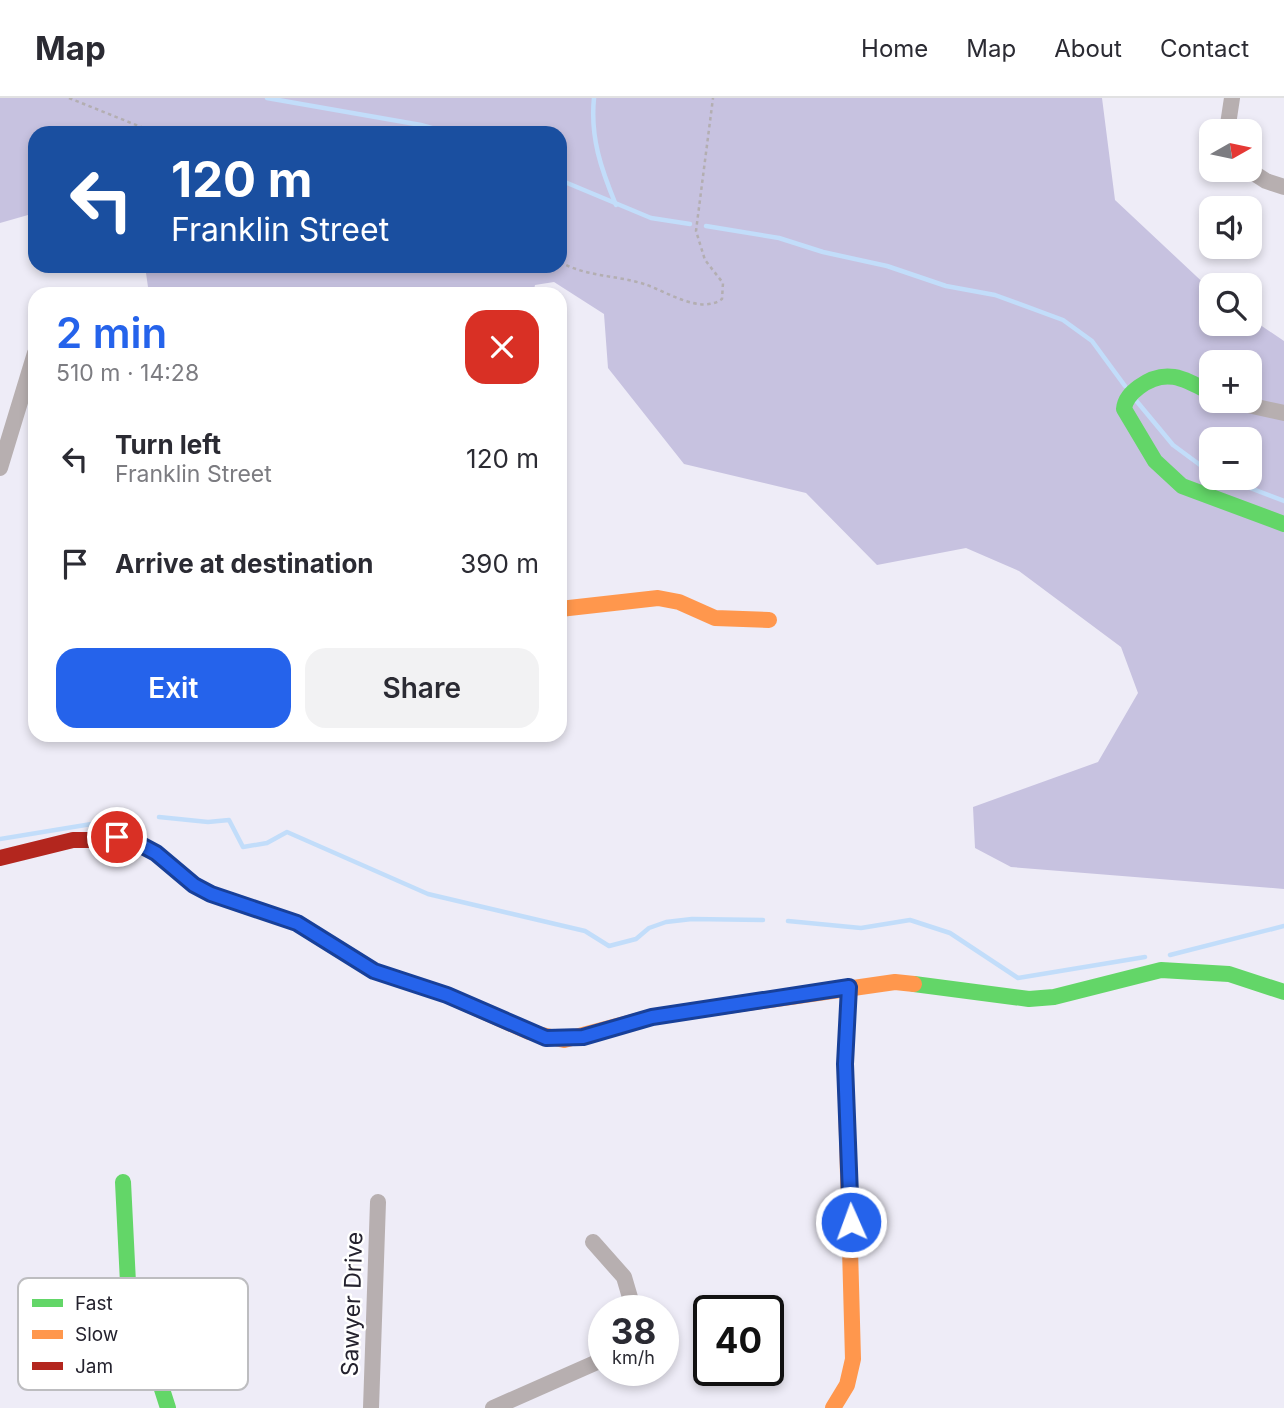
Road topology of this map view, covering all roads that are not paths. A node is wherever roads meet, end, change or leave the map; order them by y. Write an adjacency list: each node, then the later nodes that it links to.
1 (1233, 98): 2 (street)
2 (1229, 119)
3 (1262, 180): 4 (street)
4 (1284, 187)
5 (28, 376): 9 (street)
6 (1199, 387): 10 (street)
7 (1262, 408): 8 (street)
8 (1284, 413)
9 (0, 468)
10 (1284, 524)
11 (567, 608): 12 (street)
12 (769, 620)
13 (0, 858): 14 (street)
14 (849, 987): 15 (street); 26 (street)
15 (1284, 992)
16 (123, 1182): 19 (street)
17 (379, 1202): 24 (street, Sawyer Drive)
18 (593, 1242): 20 (street)
19 (128, 1278)
20 (629, 1295)
21 (588, 1366): 25 (street)
22 (162, 1390): 23 (street)
23 (168, 1408)
24 (371, 1408)
25 (493, 1408)
26 (833, 1408)

